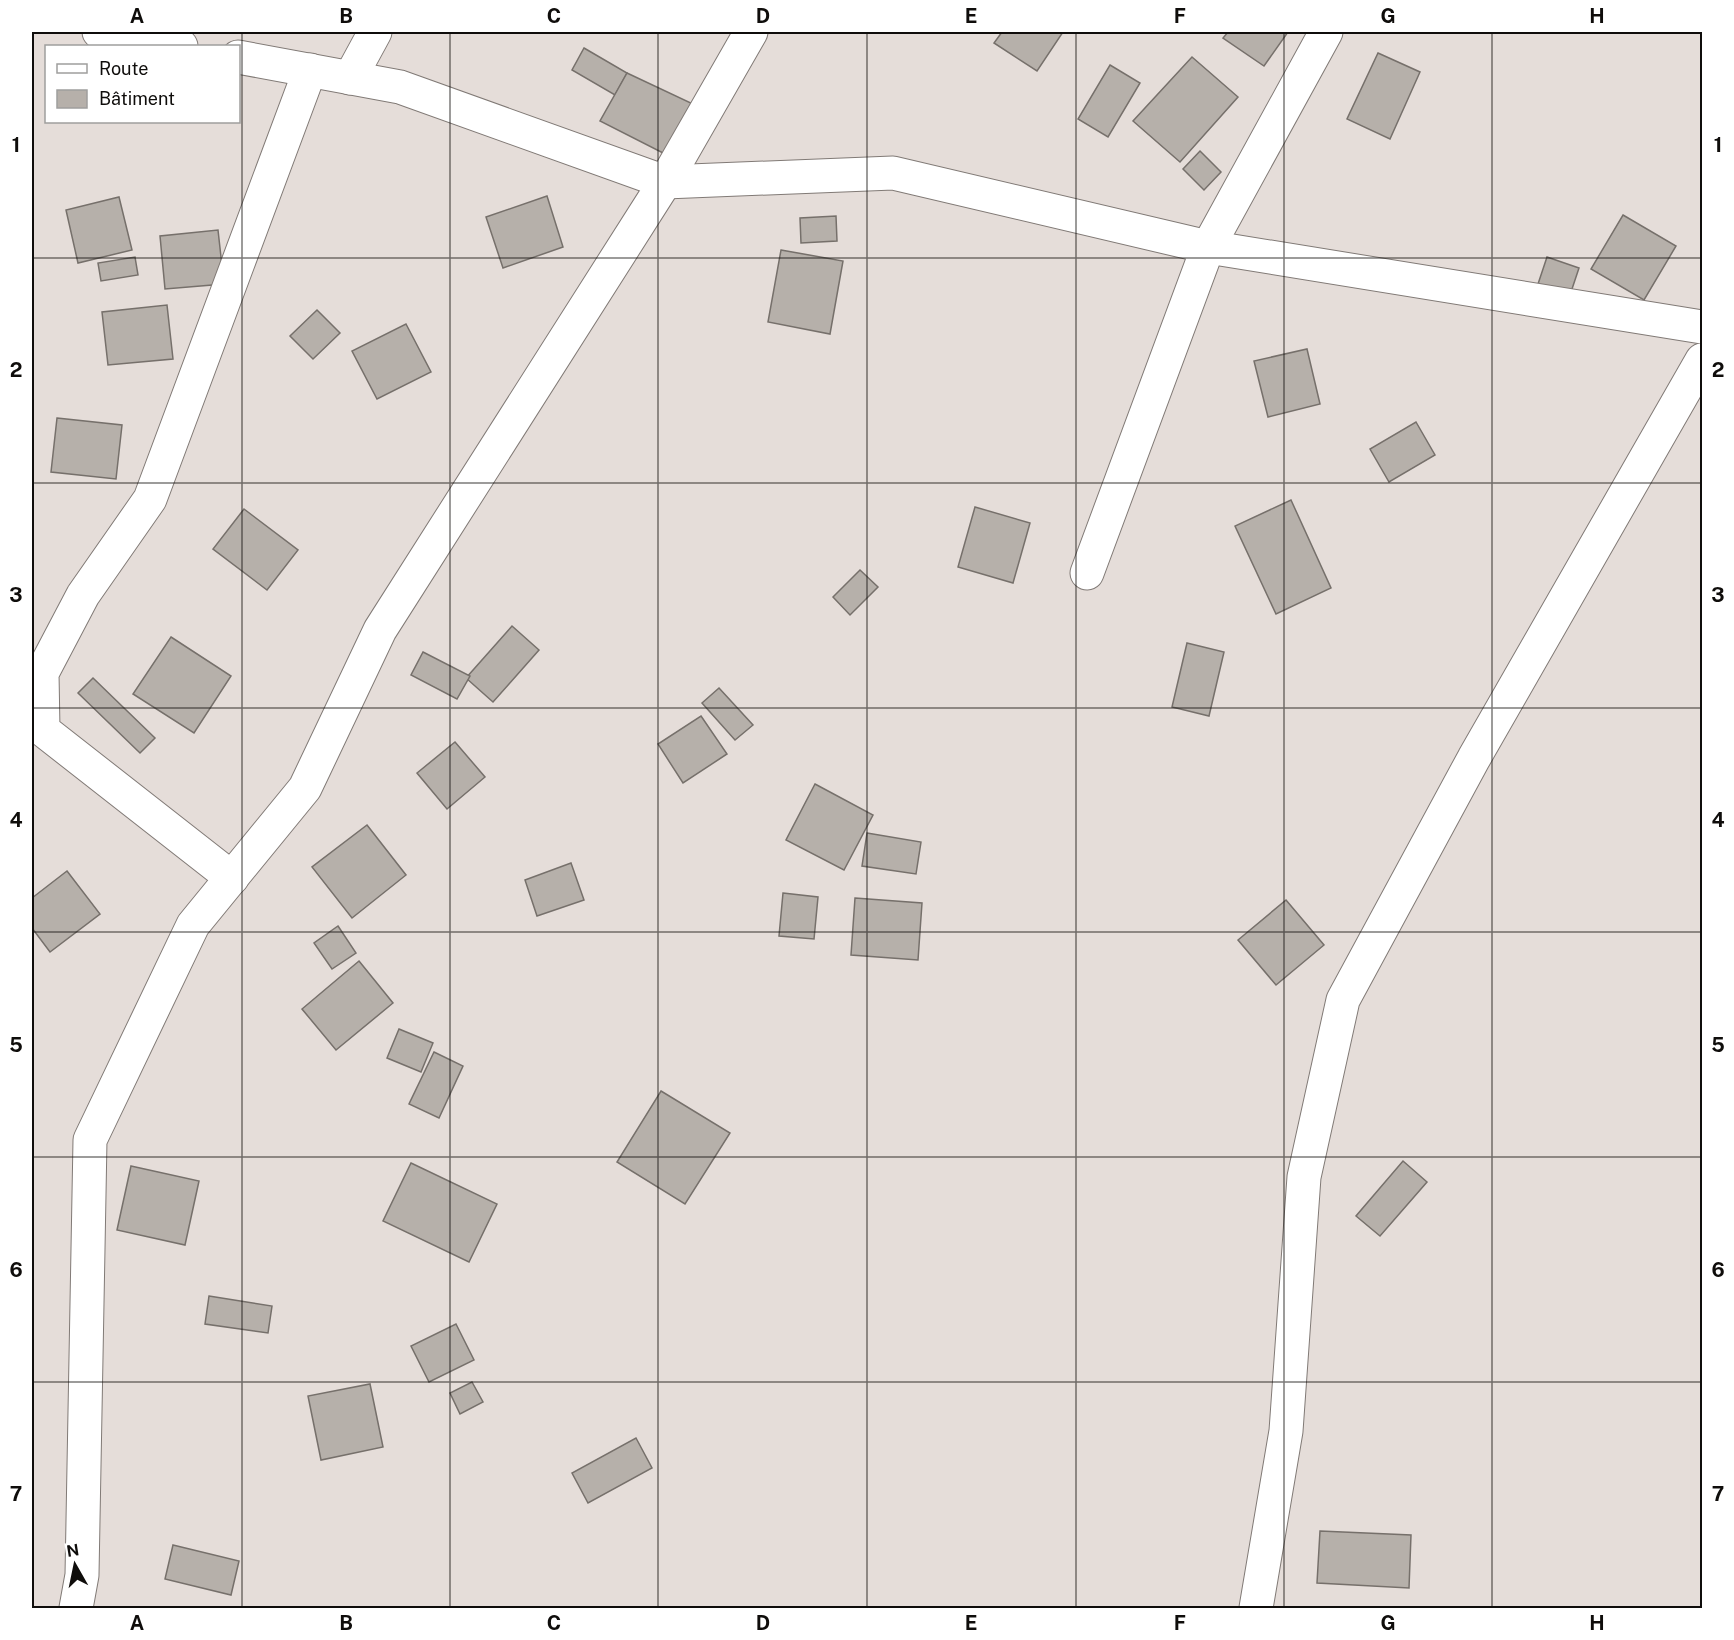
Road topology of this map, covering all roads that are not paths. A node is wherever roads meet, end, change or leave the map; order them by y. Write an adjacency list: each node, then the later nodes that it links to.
1 (99, 32): 5 (street)
2 (375, 32): 8 (street)
3 (751, 32): 9 (street)
4 (1326, 32): 10 (street)
5 (175, 45)
6 (240, 57): 7 (street)
7 (310, 70): 8 (street); 14 (street)
8 (350, 78): 9 (street)
9 (665, 182): 10 (street); 14 (street)
10 (1208, 247): 11 (street); 13 (street)
11 (1702, 327)
12 (1702, 360): 16 (street)
13 (1087, 573)
14 (232, 878): 15 (street)
15 (76, 1608)
16 (1256, 1608)

